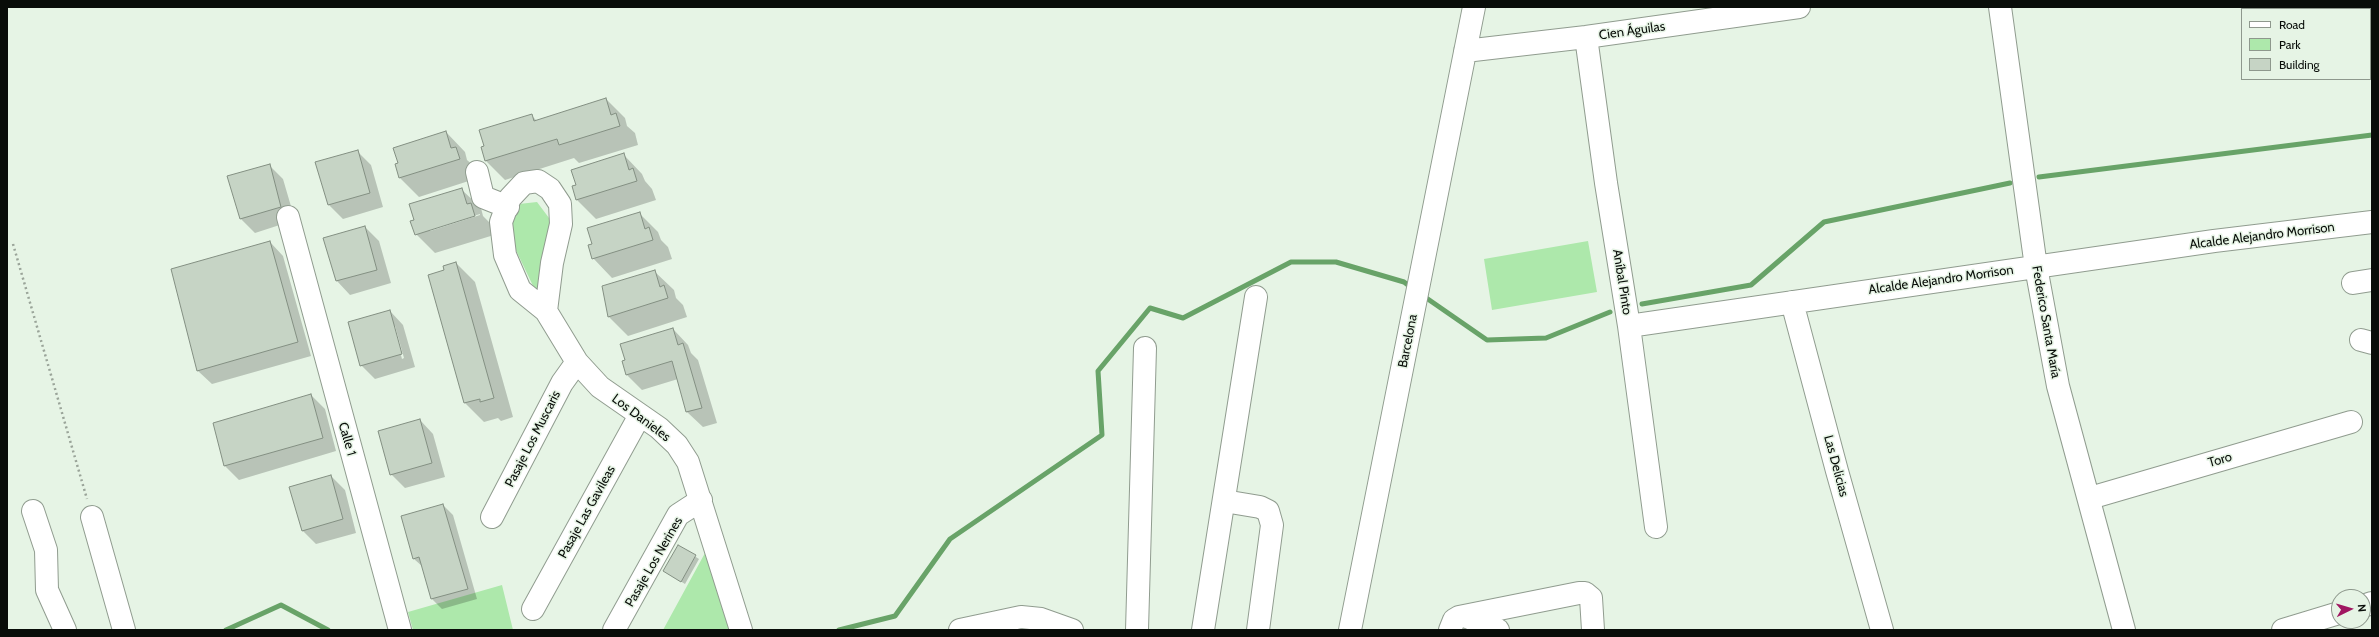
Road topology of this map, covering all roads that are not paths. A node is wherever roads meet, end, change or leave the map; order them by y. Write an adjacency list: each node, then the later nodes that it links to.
1 (1474, 7): 5 (street, Barcelona)
2 (1799, 7): 4 (street, Cien Águilas)
3 (2000, 7): 10 (street, Federico Santa María)
4 (1586, 37): 5 (street, Cien Águilas); 14 (street, Aníbal Pinto)
5 (1465, 51): 39 (street, Barcelona)
6 (477, 172): 7 (street)
7 (508, 206): 13 (street, Los Danieles); 13 (street, Los Danieles)
8 (288, 217): 31 (street, Calle 1)
9 (2372, 222): 10 (street, Alcalde Alejandro Morrison)
10 (2036, 266): 12 (street, Alcalde Alejandro Morrison); 19 (street, Federico Santa María)
11 (1256, 297): 21 (street)
12 (1792, 302): 14 (street, Alcalde Alejandro Morrison); 42 (street, Las Delicias)
13 (546, 311): 16 (street, Los Danieles)
14 (1629, 326): 25 (street, Aníbal Pinto)
15 (1145, 348): 36 (street)
16 (577, 362): 17 (street, Los Danieles); 24 (street, Pasaje Los Muscaris)
17 (640, 415): 20 (street, Los Danieles); 26 (street, Pasaje Las Gavileas)
18 (2351, 422): 19 (street, Toro)
19 (2090, 498): 43 (street, Federico Santa María)
20 (701, 500): 32 (street, Pasaje Los Nerines); 33 (street, Los Danieles)
21 (1224, 501): 37 (street); 38 (street)
22 (33, 511): 29 (street)
23 (92, 517): 30 (street)
24 (492, 517)
25 (1656, 527)
26 (533, 609)
27 (2331, 615): 44 (street)
28 (1457, 623): 40 (street); 41 (street)
29 (65, 630)
30 (124, 630)
31 (400, 630)
32 (614, 630)
33 (741, 630)
34 (960, 630): 35 (street)
35 (1072, 630)
36 (1137, 630)
37 (1204, 630)
38 (1258, 630)
39 (1350, 630)
40 (1498, 630)
41 (1593, 630)
42 (1882, 630)
43 (2124, 630)
44 (2283, 630)

